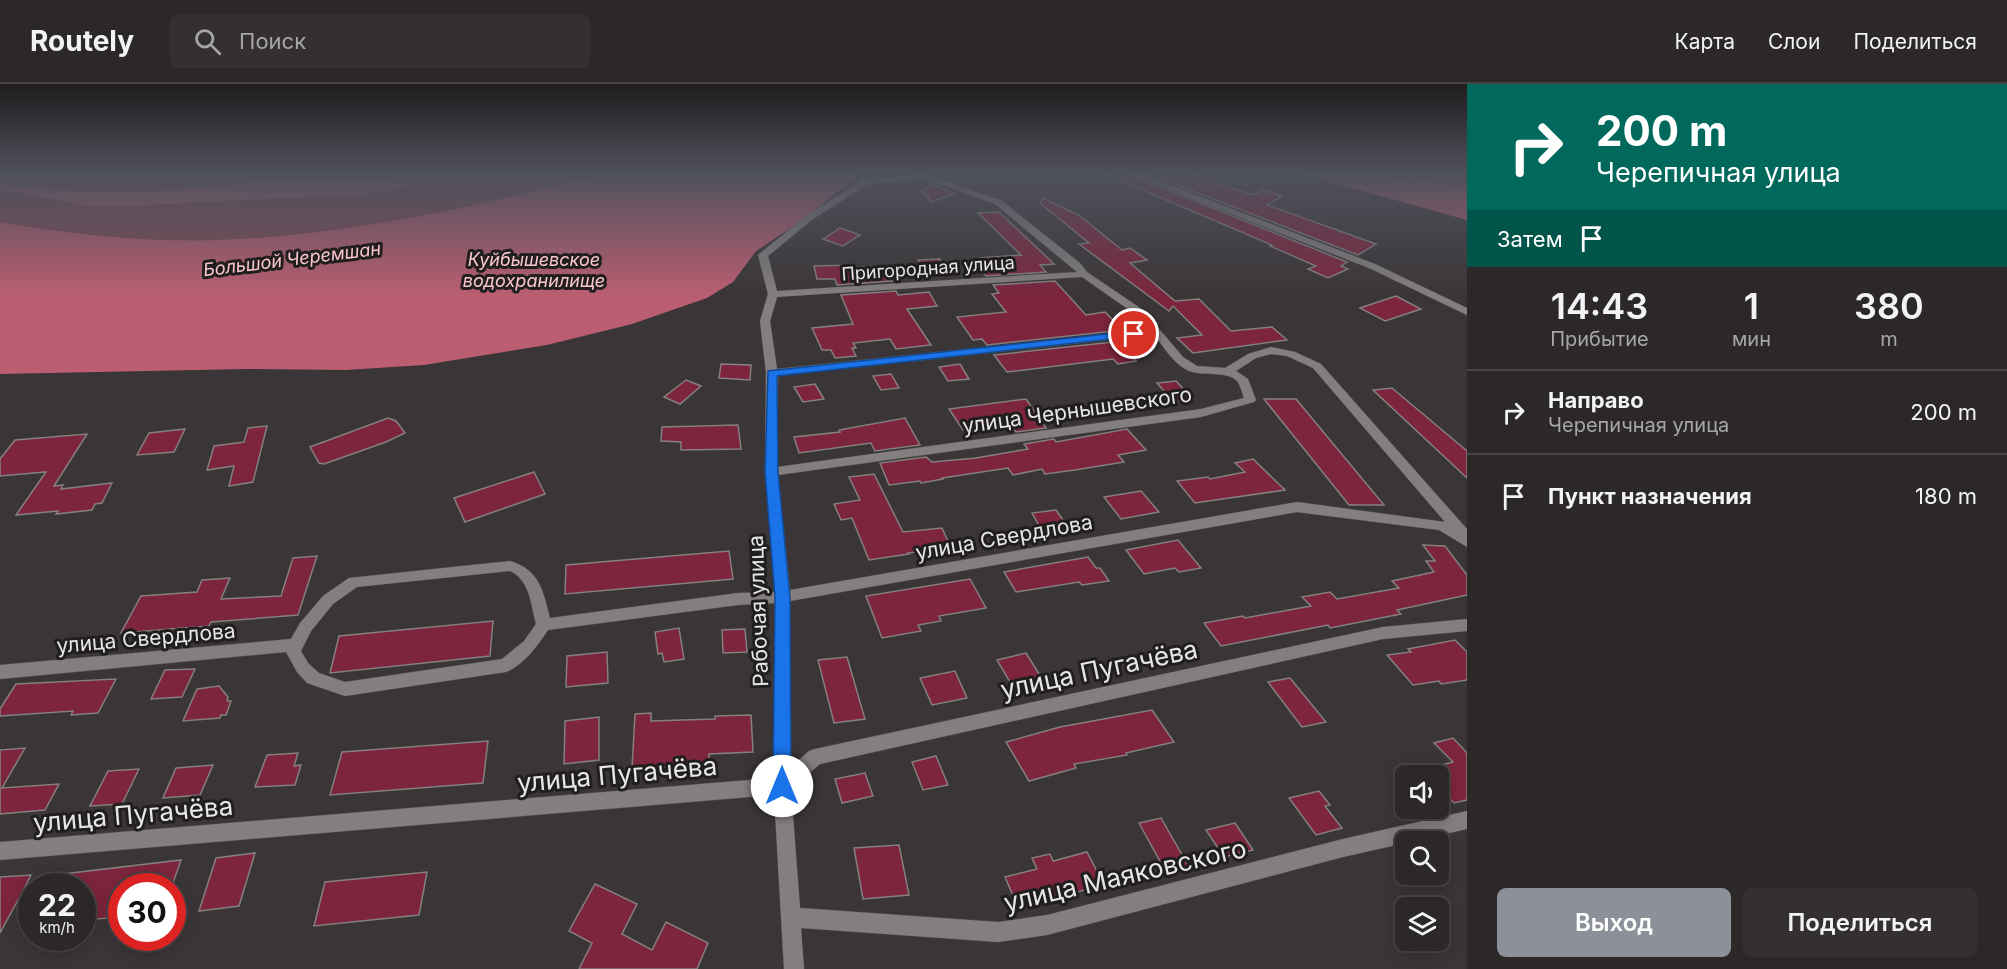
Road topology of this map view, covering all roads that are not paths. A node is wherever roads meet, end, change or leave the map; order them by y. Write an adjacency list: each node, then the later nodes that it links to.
1 (814, 214): 5 (street, Рабочая улица)
2 (1013, 214): 4 (street, Рабочая улица)
3 (1238, 214): 6 (street)
4 (1084, 274): 5 (street, Пригородная улица); 7 (street)
5 (773, 294): 9 (street, Рабочая улица)
6 (1467, 312)
7 (1156, 332): 8 (street); 9 (street)
8 (1228, 371): 10 (street, улица Чернышевского); 11 (street)
9 (772, 373): 10 (street, Рабочая улица)
10 (771, 472): 12 (street, Рабочая улица)
11 (1467, 540): 12 (street, улица Свердлова)
12 (783, 597): 13 (street, улица Свердлова); 17 (street, Рабочая улица)
13 (544, 625): 15 (street); 15 (street)
14 (1467, 625): 17 (street, улица Пугачёва)
15 (295, 645): 16 (street, улица Свердлова)
16 (0, 672)
17 (782, 786): 19 (street, улица Пугачёва); 20 (street, Рабочая улица)
18 (1467, 820): 20 (street, улица Маяковского)
19 (0, 851)
20 (791, 917): 21 (street, Рабочая улица)
21 (794, 969)

